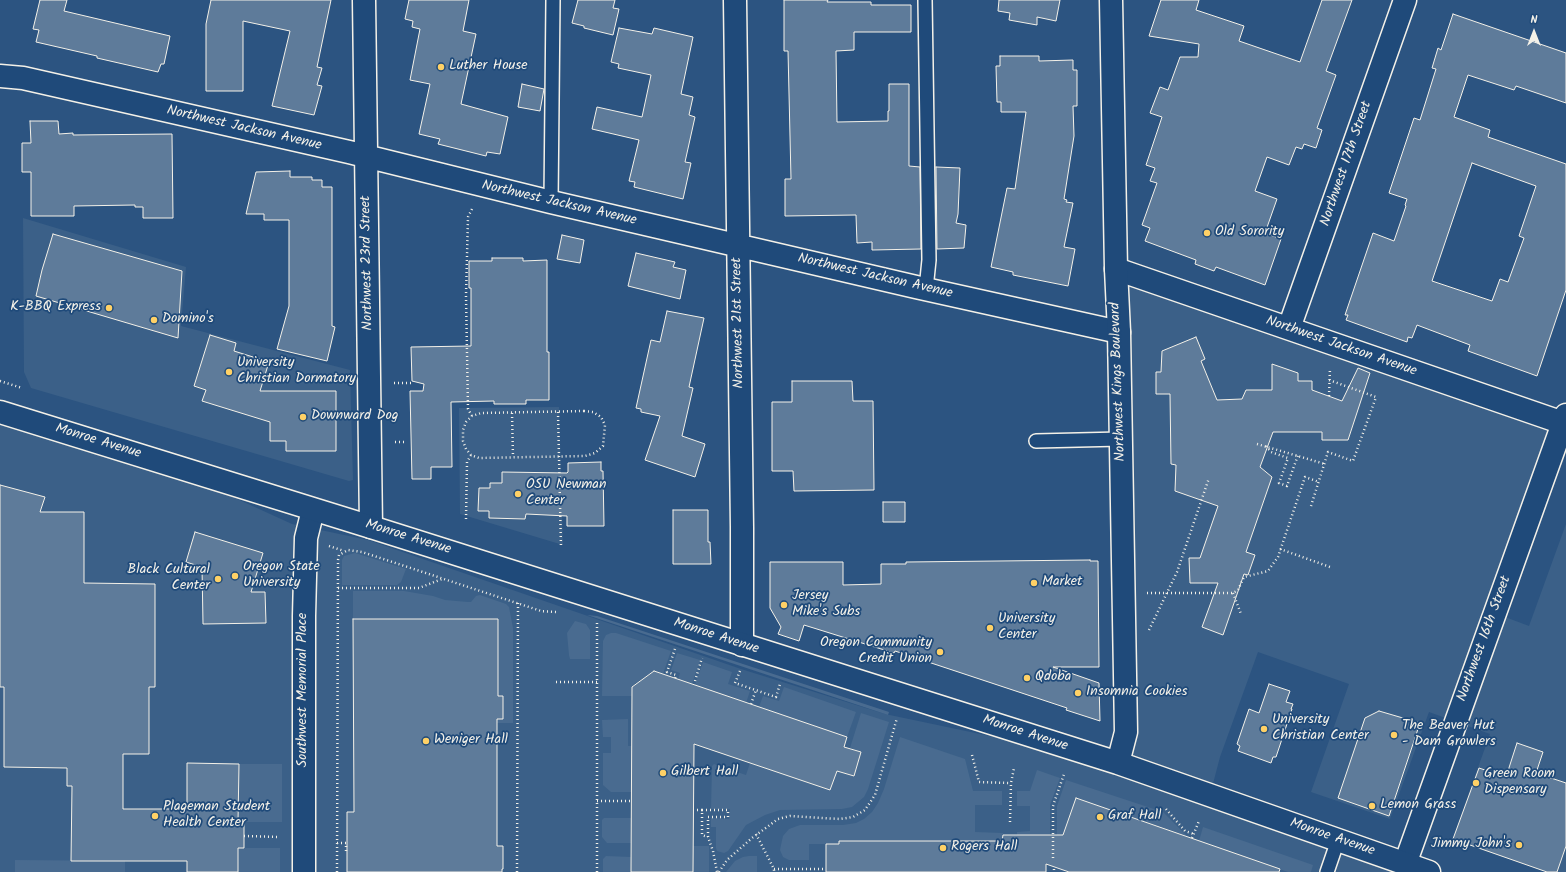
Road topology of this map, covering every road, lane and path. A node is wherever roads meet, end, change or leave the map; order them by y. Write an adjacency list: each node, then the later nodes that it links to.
1 (364, 0): 8 (street, Northwest 23rd Street)
2 (553, 0): 10 (lane)
3 (735, 0): 11 (street, Northwest 21st Street)
4 (925, 0): 13 (lane)
5 (1111, 0): 12 (street, Northwest Kings Boulevard)
6 (1405, 0): 14 (street, Northwest 17th Street)
7 (0, 76): 8 (street, Northwest Jackson Avenue)
8 (367, 156): 10 (street, Northwest Jackson Avenue); 44 (street, Northwest 23rd Street)
9 (475, 201): 26 (path)
10 (551, 202): 11 (street, Northwest Jackson Avenue)
11 (738, 246): 13 (street, Northwest Jackson Avenue); 58 (street, Northwest 21st Street)
12 (1116, 269): 14 (street, Northwest Jackson Avenue); 15 (street, Northwest Kings Boulevard)
13 (926, 289): 15 (street, Northwest Jackson Avenue)
14 (1289, 328): 27 (street, Northwest Jackson Avenue)
15 (1119, 332): 28 (street, Northwest Kings Boulevard)
16 (1330, 364): 18 (path)
17 (0, 380): 21 (path)
18 (1329, 380): 22 (path); 38 (path)
19 (394, 383): 20 (path)
20 (412, 383)
21 (22, 388)
22 (1329, 396)
23 (0, 412): 42 (street, Monroe Avenue)
24 (512, 412): 25 (path); 26 (path); 37 (path)
25 (558, 412): 36 (path); 36 (path)
26 (472, 416): 34 (path)
27 (1565, 421): 92 (street, Northwest 16th Street)
28 (1121, 439): 29 (lane); 71 (street, Northwest Kings Boulevard)
29 (1036, 441)
30 (395, 442): 31 (path)
31 (407, 442)
32 (1257, 444): 33 (path)
33 (1266, 446): 35 (path); 35 (path)
34 (471, 455): 37 (path); 43 (path)
35 (1298, 455): 38 (path)
36 (559, 456): 37 (path); 45 (path)
37 (513, 457)
38 (1325, 464): 40 (path)
39 (1209, 478): 50 (path)
40 (1319, 482): 41 (path); 46 (path)
41 (1311, 506)
42 (313, 510): 44 (street, Monroe Avenue); 95 (street, Southwest Memorial Place)
43 (466, 519)
44 (371, 527): 58 (street, Monroe Avenue)
45 (561, 548)
46 (1280, 549): 47 (path); 52 (path)
47 (1330, 567)
48 (442, 578): 49 (path); 49 (path); 53 (path)
49 (338, 588): 89 (path)
50 (1167, 592): 51 (path); 52 (path); 57 (path)
51 (1146, 593)
52 (1233, 593): 55 (path)
53 (518, 603): 54 (path); 97 (path)
54 (560, 612)
55 (1241, 614)
56 (597, 624): 65 (path)
57 (1147, 634)
58 (742, 645): 68 (street, Monroe Avenue)
59 (675, 649): 62 (path)
60 (702, 658): 63 (path)
61 (740, 671): 67 (path)
62 (675, 679)
63 (695, 681)
64 (556, 682): 65 (path)
65 (597, 682): 75 (path)
66 (780, 684): 67 (path)
67 (756, 690): 69 (path)
68 (903, 696): 71 (street, Monroe Avenue); 82 (path)
69 (751, 704)
70 (972, 755): 74 (path)
71 (1118, 763): 88 (street, Monroe Avenue)
72 (1014, 768): 74 (path)
73 (1064, 774): 91 (path)
74 (1011, 783): 81 (path)
75 (597, 801): 76 (path); 98 (path)
76 (632, 801)
77 (1166, 809): 83 (path)
78 (693, 810): 79 (path)
79 (702, 810): 86 (path); 86 (path)
80 (1198, 821): 83 (path)
81 (1010, 822)
82 (756, 834): 94 (path); 99 (path)
83 (1194, 834): 87 (path)
84 (244, 836): 85 (path)
85 (286, 837)
86 (708, 837): 99 (path)
87 (1192, 838)
88 (1338, 840): 92 (street, Monroe Avenue); 100 (lane)
89 (337, 843): 90 (path); 96 (path)
90 (346, 854)
91 (1053, 858)
92 (1405, 864): 101 (street, Monroe Avenue)
93 (826, 869): 94 (path)
94 (774, 870)
95 (304, 872)
96 (337, 872)
97 (517, 872)
98 (597, 872)
99 (718, 872)
100 (1327, 872)
101 (1429, 872)

